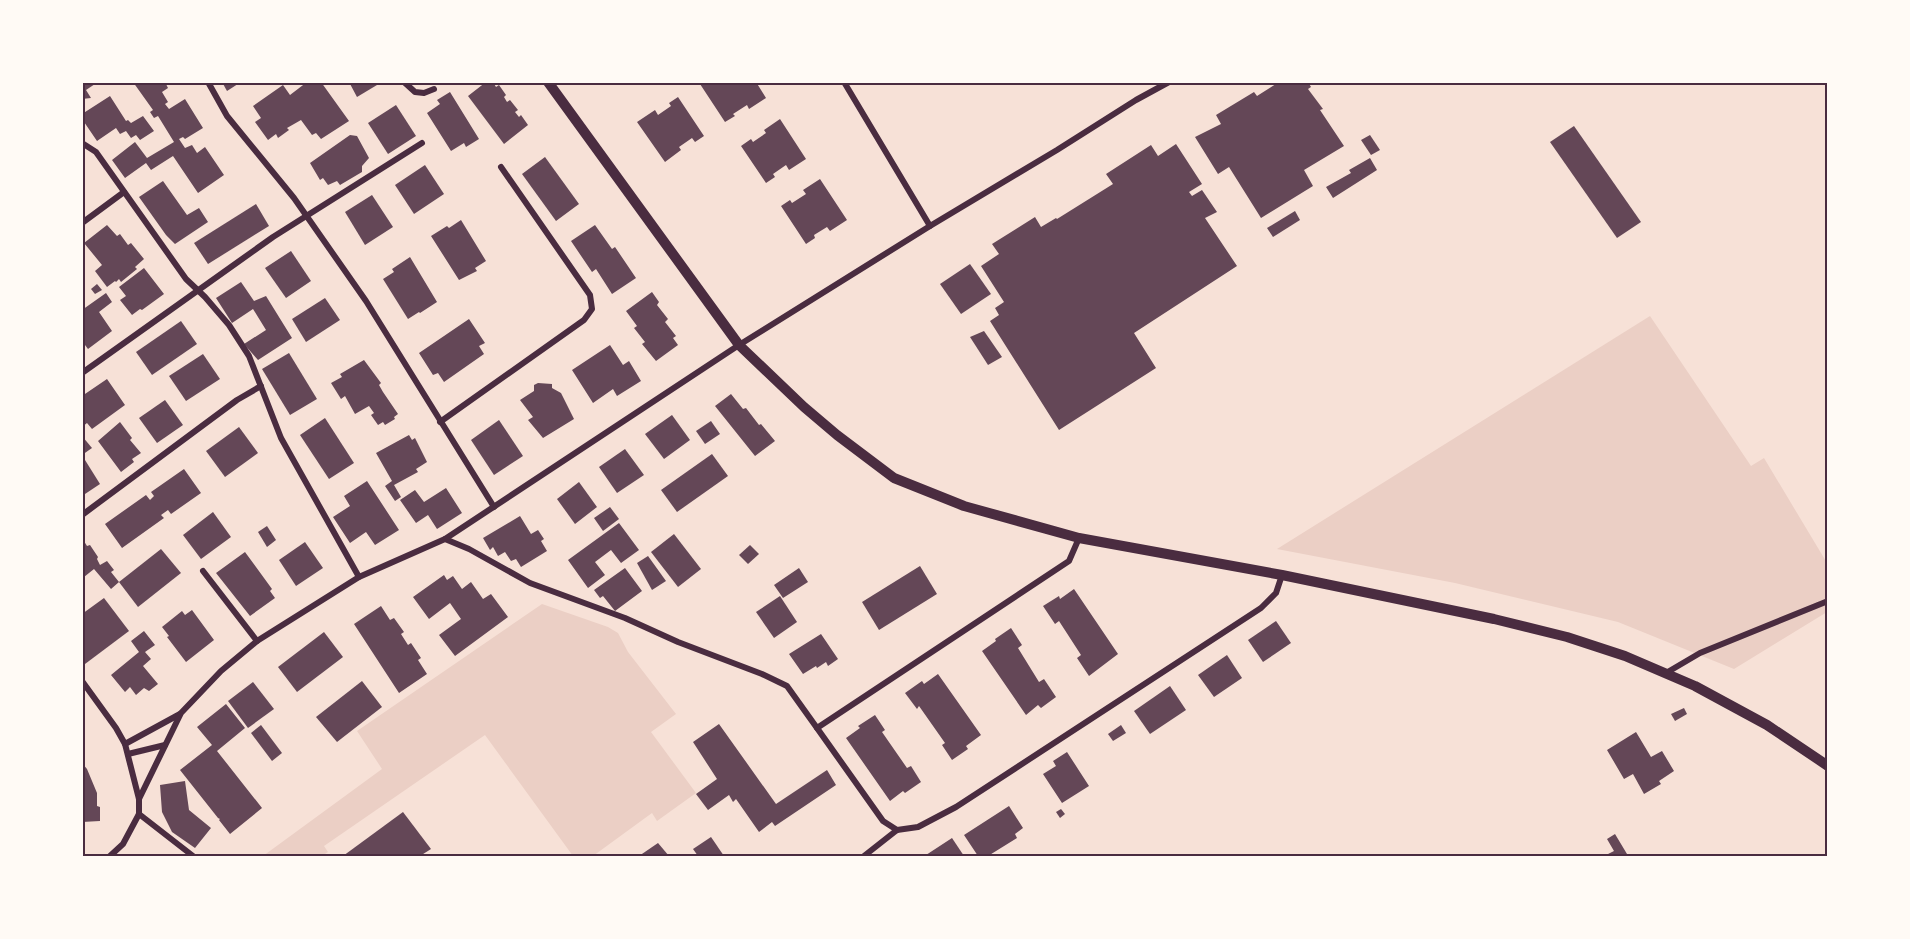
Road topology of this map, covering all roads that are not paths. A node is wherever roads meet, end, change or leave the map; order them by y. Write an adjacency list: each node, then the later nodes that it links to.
1 (208, 82): 11 (street)
2 (404, 82): 6 (street)
3 (548, 82): 15 (street)
4 (844, 82): 13 (street)
5 (1169, 82): 13 (street)
6 (434, 89)
7 (82, 143): 10 (street)
8 (422, 143): 11 (street)
9 (501, 167): 18 (street)
10 (124, 192): 12 (street); 14 (street)
11 (307, 216): 14 (street); 18 (street)
12 (82, 223)
13 (930, 226): 15 (street)
14 (197, 291): 16 (street); 17 (street)
15 (739, 345): 19 (street); 21 (street)
16 (82, 373)
17 (261, 386): 20 (street); 25 (street)
18 (440, 422): 19 (street)
19 (494, 507): 22 (street)
20 (82, 515)
21 (1079, 538): 24 (street); 31 (street)
22 (446, 539): 25 (street); 31 (street)
23 (203, 571): 27 (street)
24 (1282, 575): 28 (street); 38 (street)
25 (359, 577): 27 (street)
26 (1827, 602): 28 (street)
27 (257, 641): 30 (street)
28 (1665, 673): 35 (street)
29 (82, 681): 32 (street)
30 (181, 713): 32 (street); 33 (street)
31 (817, 728): 38 (street)
32 (125, 744): 34 (street)
33 (165, 745): 34 (street); 36 (street)
34 (128, 754): 36 (street)
35 (1827, 766)
36 (139, 799): 37 (street)
37 (139, 814): 39 (street); 40 (street)
38 (897, 830): 41 (street)
39 (110, 856)
40 (193, 856)
41 (864, 856)

